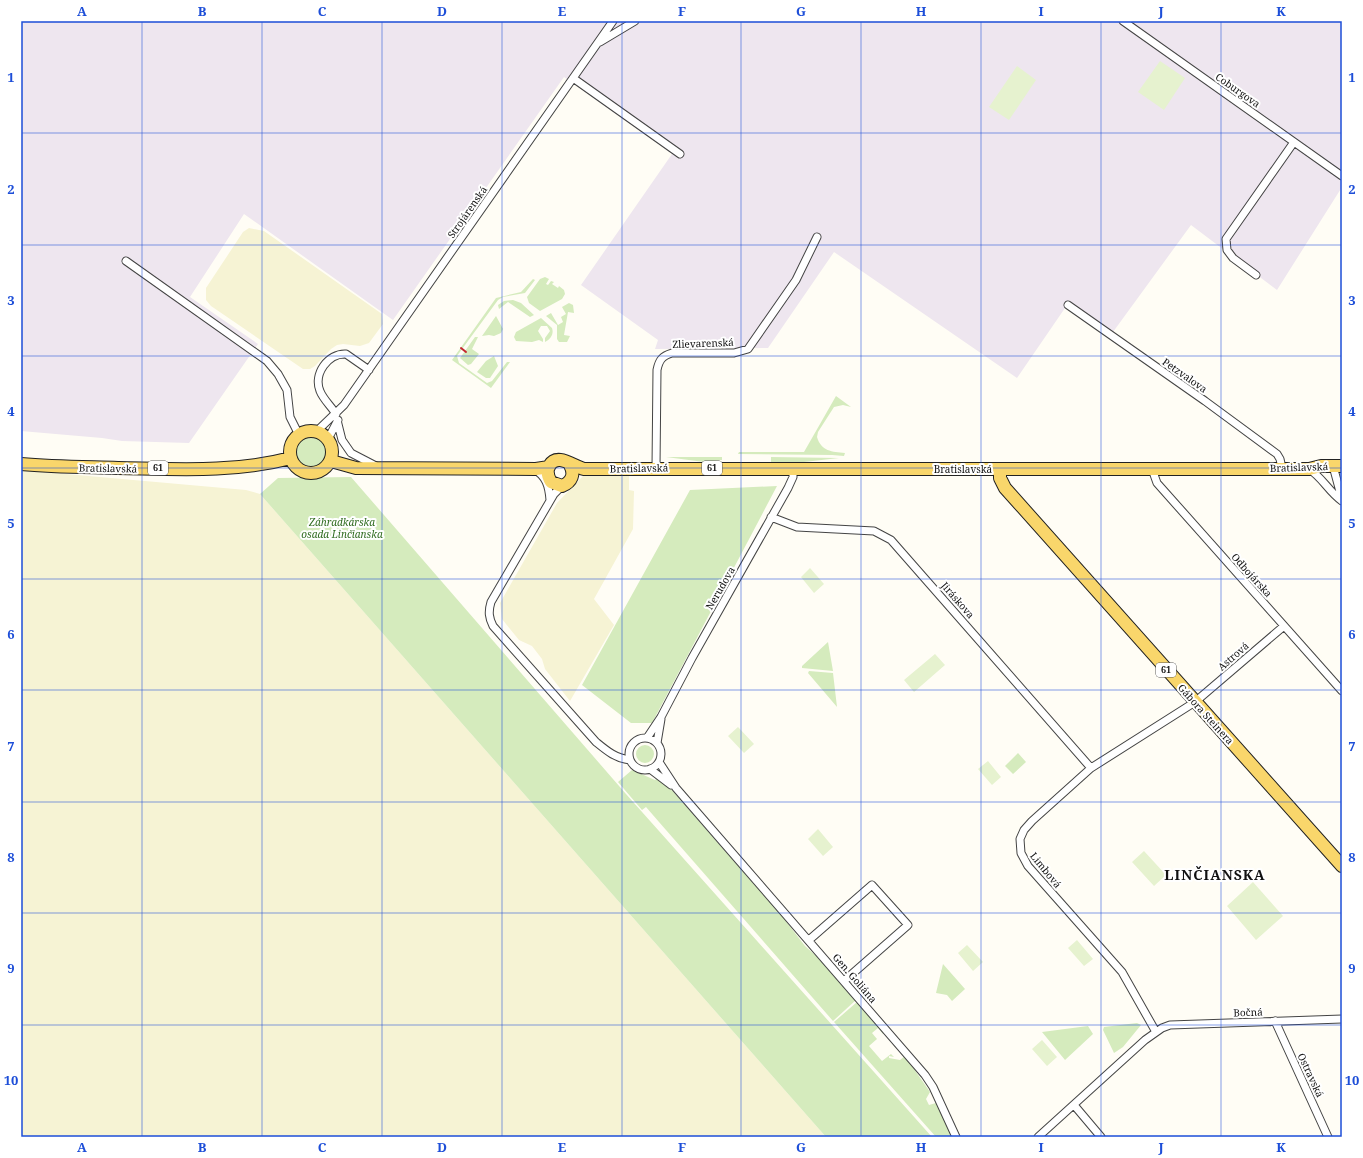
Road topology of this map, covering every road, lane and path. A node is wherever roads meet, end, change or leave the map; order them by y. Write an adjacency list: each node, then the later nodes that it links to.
1 (613, 21): 4 (street, Strojárenská)
2 (635, 21): 4 (street)
3 (1123, 21): 6 (street, Coburgova)
4 (596, 44): 5 (street, Strojárenská)
5 (573, 78): 7 (street); 13 (street, Strojárenská)
6 (1294, 142): 8 (street, Coburgova); 11 (street)
7 (680, 154)
8 (1342, 176)
9 (817, 236): 23 (street, Zlievarenská)
10 (126, 261): 16 (street)
11 (1256, 275)
12 (1068, 305): 25 (street, Petzvalova)
13 (369, 370): 14 (street, Strojárenská); 14 (street)
14 (338, 416): 15 (street); 17 (street); 22 (street)
15 (316, 432): 16 (main road); 17 (main road)
16 (299, 435): 18 (main road)
17 (328, 439): 19 (main road)
18 (291, 458): 19 (main road); 20 (main road, Bratislavská / 61)
19 (331, 461): 22 (main road)
20 (21, 464)
21 (1335, 466): 26 (main road, Bratislavská / 61); 32 (street); 33 (street)
22 (378, 467): 27 (main road)
23 (656, 467): 24 (main road, Bratislavská / 61); 30 (main road, Bratislavská / 61)
24 (793, 468): 28 (main road, Bratislavská / 61); 34 (street, Nerudova)
25 (1282, 468): 26 (main road, Bratislavská / 61); 29 (main road, Bratislavská / 61)
26 (1308, 468): 32 (street)
27 (535, 469): 31 (main road); 31 (street)
28 (1000, 469): 29 (main road, Bratislavská / 61); 37 (main road, Gábora Steinera / 61)
29 (1152, 469): 35 (street, Odbojárska)
30 (572, 470): 31 (main road, Bratislavská / 61); 31 (main road)
31 (553, 484): 42 (street)
32 (1325, 484): 33 (street)
33 (1342, 496)
34 (771, 517): 38 (street, Nerudova); 45 (street, Jiráskova)
35 (1284, 626): 36 (street, Odbojárska); 37 (street, Astrová)
36 (1342, 691)
37 (1195, 702): 45 (street, Limbová); 48 (main road, Gábora Steinera / 61)
38 (661, 717): 39 (street, Nerudova); 40 (street, Nerudova)
39 (647, 738): 40 (street); 41 (street)
40 (657, 744): 44 (street)
41 (629, 751): 42 (street); 43 (street)
42 (609, 753): 43 (street)
43 (630, 760): 46 (street)
44 (659, 762): 46 (street); 47 (street)
45 (1091, 768): 53 (street, Limbová)
46 (650, 769): 47 (street)
47 (676, 788): 49 (street, Gen. Goliána)
48 (1342, 866)
49 (808, 940): 50 (street, Gen. Goliána); 50 (street)
50 (844, 981): 55 (street, Gen. Goliána)
51 (1342, 1019): 52 (street, Bočná)
52 (1275, 1021): 53 (street, Bočná); 58 (street, Ostravská)
53 (1156, 1032): 54 (street)
54 (1074, 1105): 56 (street); 57 (street)
55 (956, 1137)
56 (1038, 1137)
57 (1101, 1137)
58 (1328, 1137)

